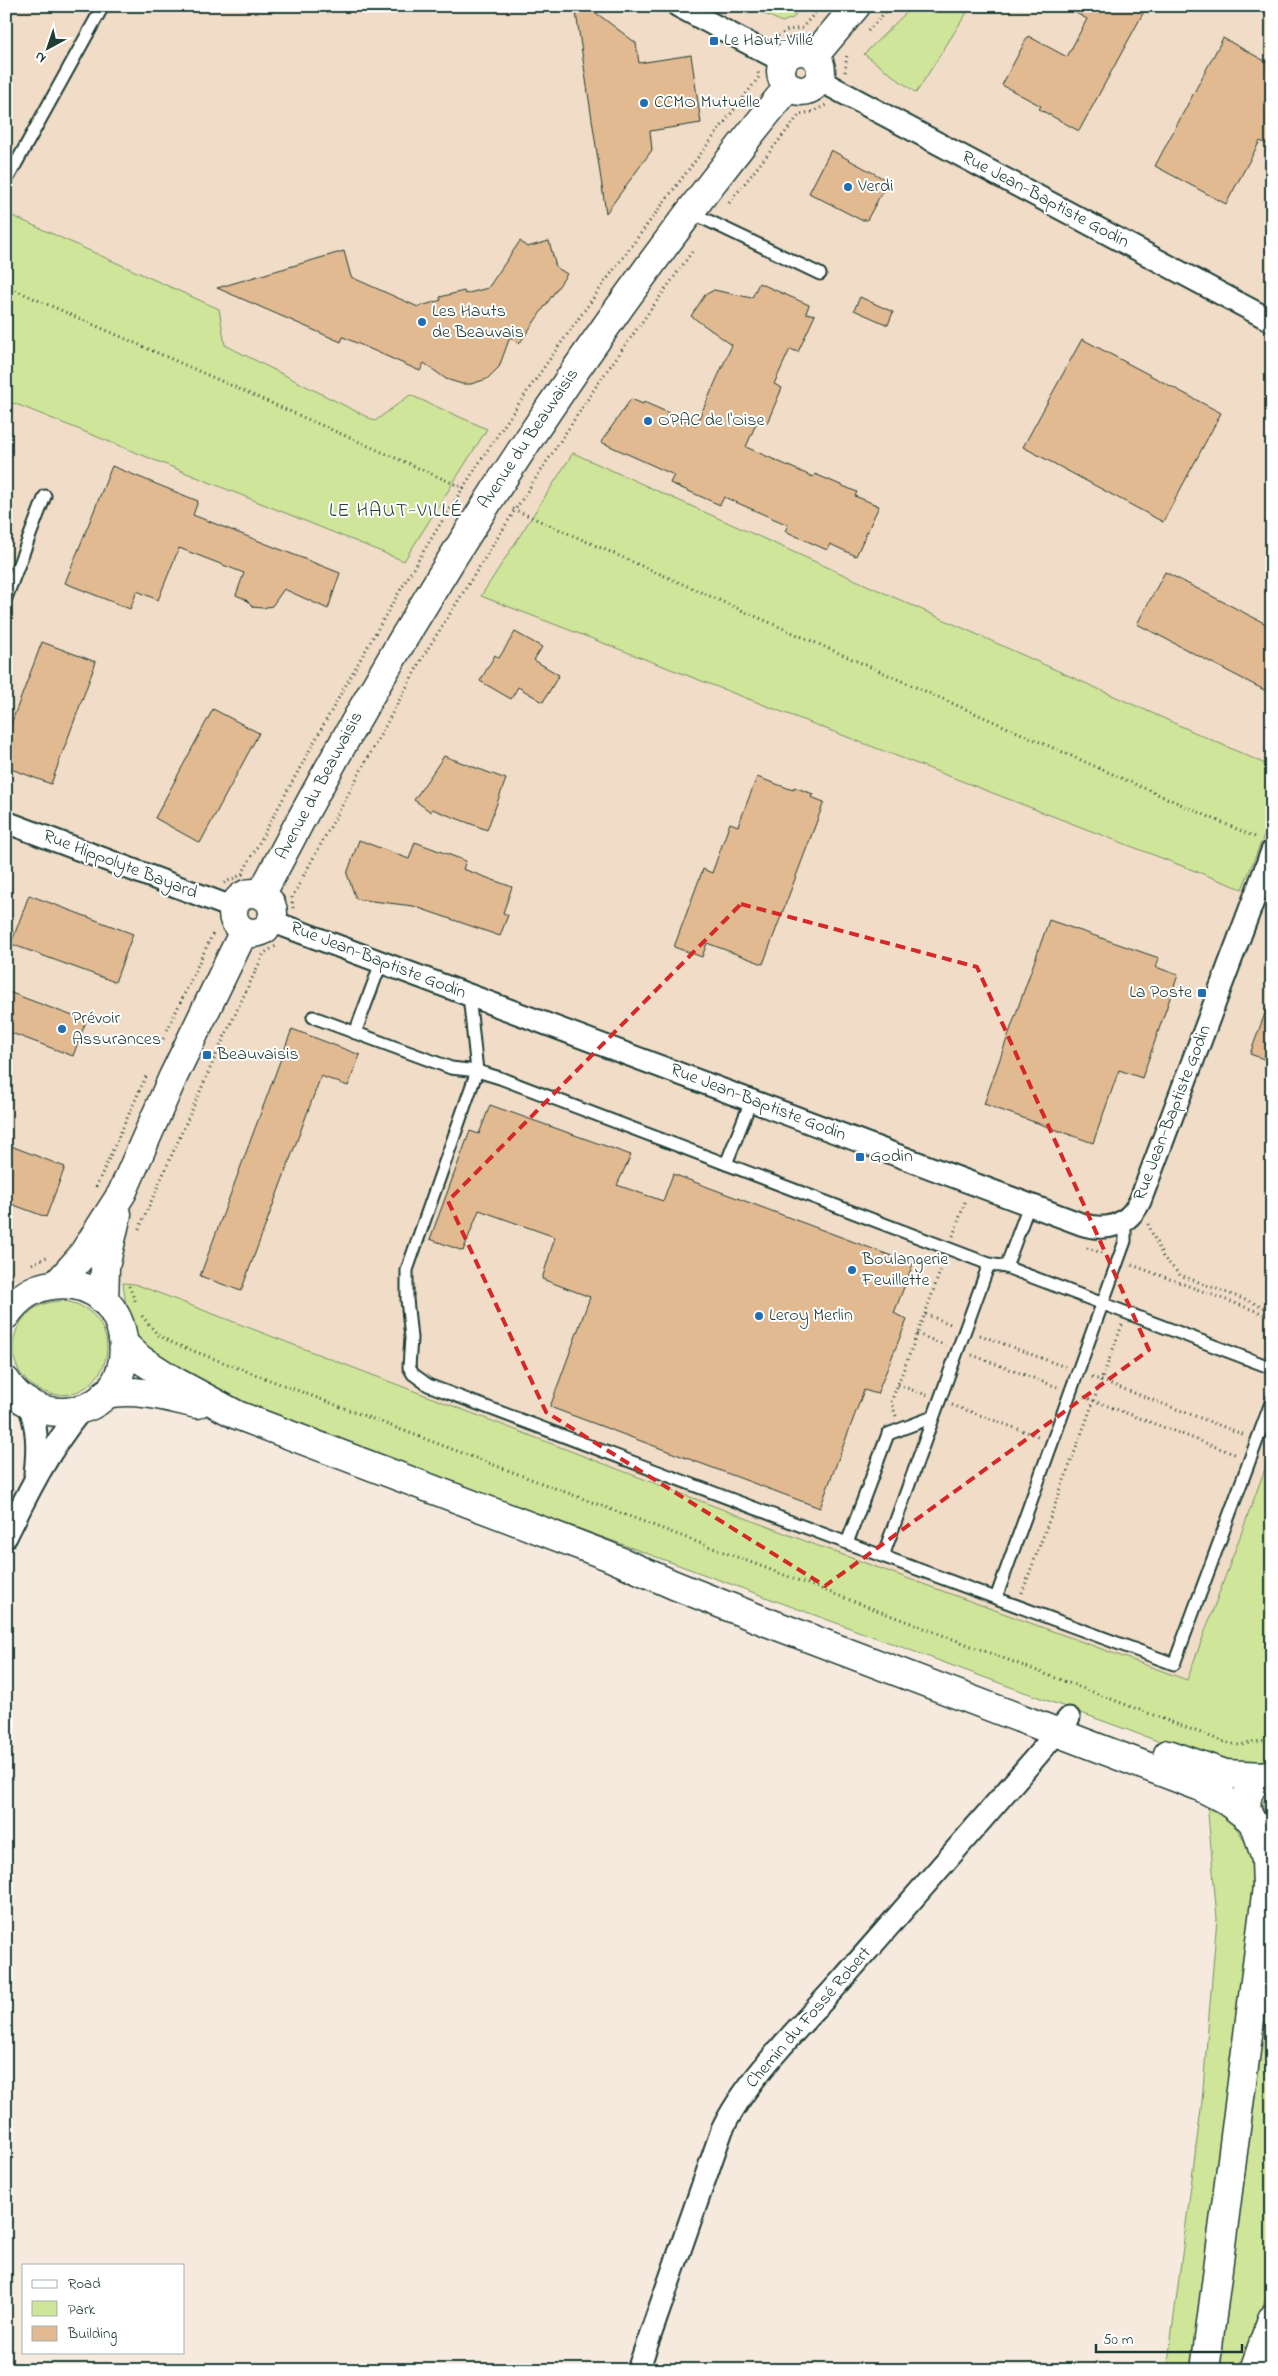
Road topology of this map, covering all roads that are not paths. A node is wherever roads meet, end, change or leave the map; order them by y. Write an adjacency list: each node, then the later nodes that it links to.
1 (102, 6): 6 (lane)
2 (678, 6): 4 (street)
3 (856, 6): 5 (main road)
4 (786, 74): 5 (main road); 7 (main road, Avenue du Beauvaisis)
5 (823, 75): 9 (street, Rue Jean-Baptiste Godin)
6 (6, 175)
7 (701, 217): 8 (lane); 14 (main road, Avenue du Beauvaisis)
8 (820, 274)
9 (1272, 321)
10 (45, 496): 11 (lane)
11 (6, 598)
12 (6, 822): 15 (street, Rue Hippolyte Bayard)
13 (1267, 846): 25 (street, Rue Jean-Baptiste Godin)
14 (261, 896): 15 (main road); 16 (main road)
15 (239, 919): 16 (main road); 26 (main road)
16 (280, 925): 17 (street, Rue Jean-Baptiste Godin)
17 (381, 962): 18 (street, Rue Jean-Baptiste Godin); 20 (lane)
18 (469, 995): 21 (lane); 22 (street, Rue Jean-Baptiste Godin)
19 (313, 1017): 20 (lane)
20 (355, 1033): 21 (lane)
21 (477, 1071): 23 (lane); 44 (lane)
22 (751, 1101): 23 (lane); 24 (street, Rue Jean-Baptiste Godin)
23 (726, 1164): 27 (lane)
24 (1030, 1205): 25 (street, Rue Jean-Baptiste Godin); 28 (lane)
25 (1125, 1220): 31 (lane)
26 (93, 1262): 29 (main road); 30 (main road)
27 (989, 1264): 28 (lane); 41 (lane)
28 (1006, 1267): 31 (lane)
29 (57, 1284): 30 (main road); 32 (main road)
30 (104, 1301): 33 (main road)
31 (1102, 1304): 34 (lane); 46 (lane)
32 (10, 1307)
33 (125, 1345): 36 (main road); 40 (main road)
34 (1272, 1368)
35 (6, 1381): 38 (main road)
36 (105, 1394): 39 (main road); 40 (main road)
37 (1272, 1400): 46 (lane)
38 (28, 1403): 39 (main road); 42 (street)
39 (82, 1409): 42 (street)
40 (237, 1414): 47 (main road)
41 (933, 1416): 44 (lane); 45 (lane)
42 (34, 1480): 43 (street)
43 (6, 1537)
44 (847, 1543): 45 (lane)
45 (883, 1556): 46 (lane)
46 (996, 1598)
47 (1063, 1725): 48 (main road); 49 (main road); 51 (street, Chemin du Fossé Robert)
48 (1268, 1774): 49 (main road)
49 (1260, 1829): 52 (main road)
50 (1272, 2319): 53 (main road)
51 (638, 2370)
52 (1205, 2370)
53 (1254, 2370)

